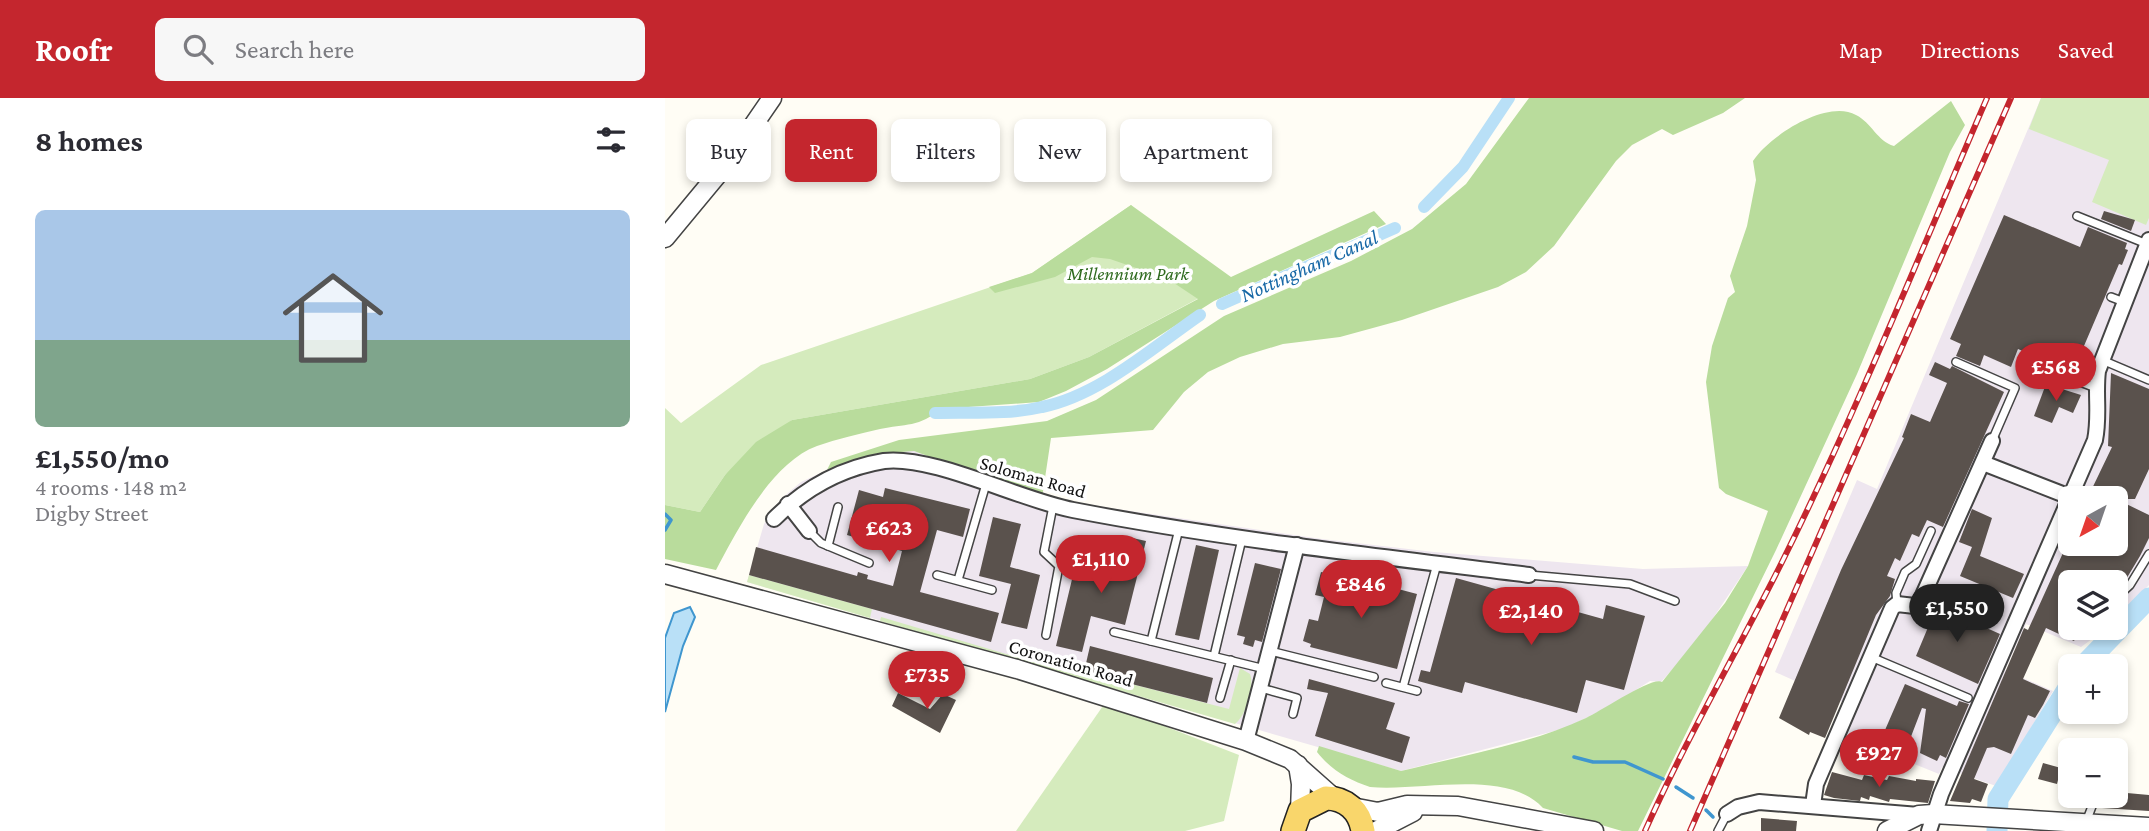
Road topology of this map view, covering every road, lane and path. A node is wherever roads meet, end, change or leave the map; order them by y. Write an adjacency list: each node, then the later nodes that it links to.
1 (772, 98): 3 (street)
2 (2077, 216): 4 (lane)
3 (665, 238)
4 (2148, 242): 5 (street)
5 (2101, 360): 8 (lane); 9 (street)
6 (1956, 362): 10 (lane)
7 (2073, 379): 9 (lane)
8 (2149, 380)
9 (2096, 388): 13 (street)
10 (1992, 441): 11 (street)
11 (1983, 463): 14 (street); 28 (street)
12 (986, 484): 15 (street, Soloman Road); 16 (street, Soloman Road); 34 (lane)
13 (2074, 486)
14 (2058, 492)
15 (788, 505): 18 (street, Soloman Road); 21 (street)
16 (1053, 506): 20 (street, Soloman Road); 40 (lane)
17 (838, 507): 25 (lane)
18 (774, 519)
19 (2058, 519): 62 (street)
20 (1179, 529): 23 (street, Soloman Road); 41 (lane)
21 (809, 531): 25 (lane)
22 (1931, 531): 26 (lane)
23 (1242, 539): 24 (street, Soloman Road); 43 (lane)
24 (1297, 545): 30 (street, Soloman Road); 42 (street)
25 (828, 546): 29 (lane)
26 (1923, 550): 28 (lane); 38 (lane)
27 (2149, 554): 35 (lane)
28 (1941, 557): 38 (street)
29 (870, 563)
30 (1437, 563): 33 (street, Soloman Road); 49 (lane)
31 (665, 574): 55 (street, Coronation Road)
32 (937, 575): 34 (lane)
33 (1529, 575): 37 (lane)
34 (958, 580): 36 (lane)
35 (2128, 588)
36 (992, 590)
37 (1675, 601)
38 (1898, 604): 44 (street)
39 (1114, 632): 41 (lane)
40 (1046, 635)
41 (1151, 641): 43 (lane)
42 (1271, 651): 46 (street); 47 (lane)
43 (1214, 656): 45 (lane)
44 (1871, 657): 53 (lane); 59 (street)
45 (1231, 660): 46 (lane); 52 (lane)
46 (1266, 669): 50 (street)
47 (1374, 677)
48 (1386, 683): 49 (lane)
49 (1403, 687): 51 (lane)
50 (1261, 688): 54 (lane); 55 (street)
51 (1417, 691)
52 (1220, 698)
53 (1968, 698)
54 (1293, 714)
55 (1246, 740): 56 (street, Coronation Road)
56 (1298, 765): 57 (street, Coronation Road); 64 (street)
57 (1343, 802): 58 (street); 64 (main road); 67 (main road)
58 (1430, 805): 68 (street); 69 (street)
59 (1813, 805): 60 (street); 62 (street)
60 (1733, 807): 70 (lane)
61 (2091, 808): 63 (lane)
62 (1927, 820): 63 (street); 66 (street)
63 (2085, 822): 65 (street)
64 (1293, 825)
65 (2149, 827)
66 (1891, 829)
67 (1363, 831)
68 (1376, 831)
69 (1594, 831)
70 (1718, 831)

